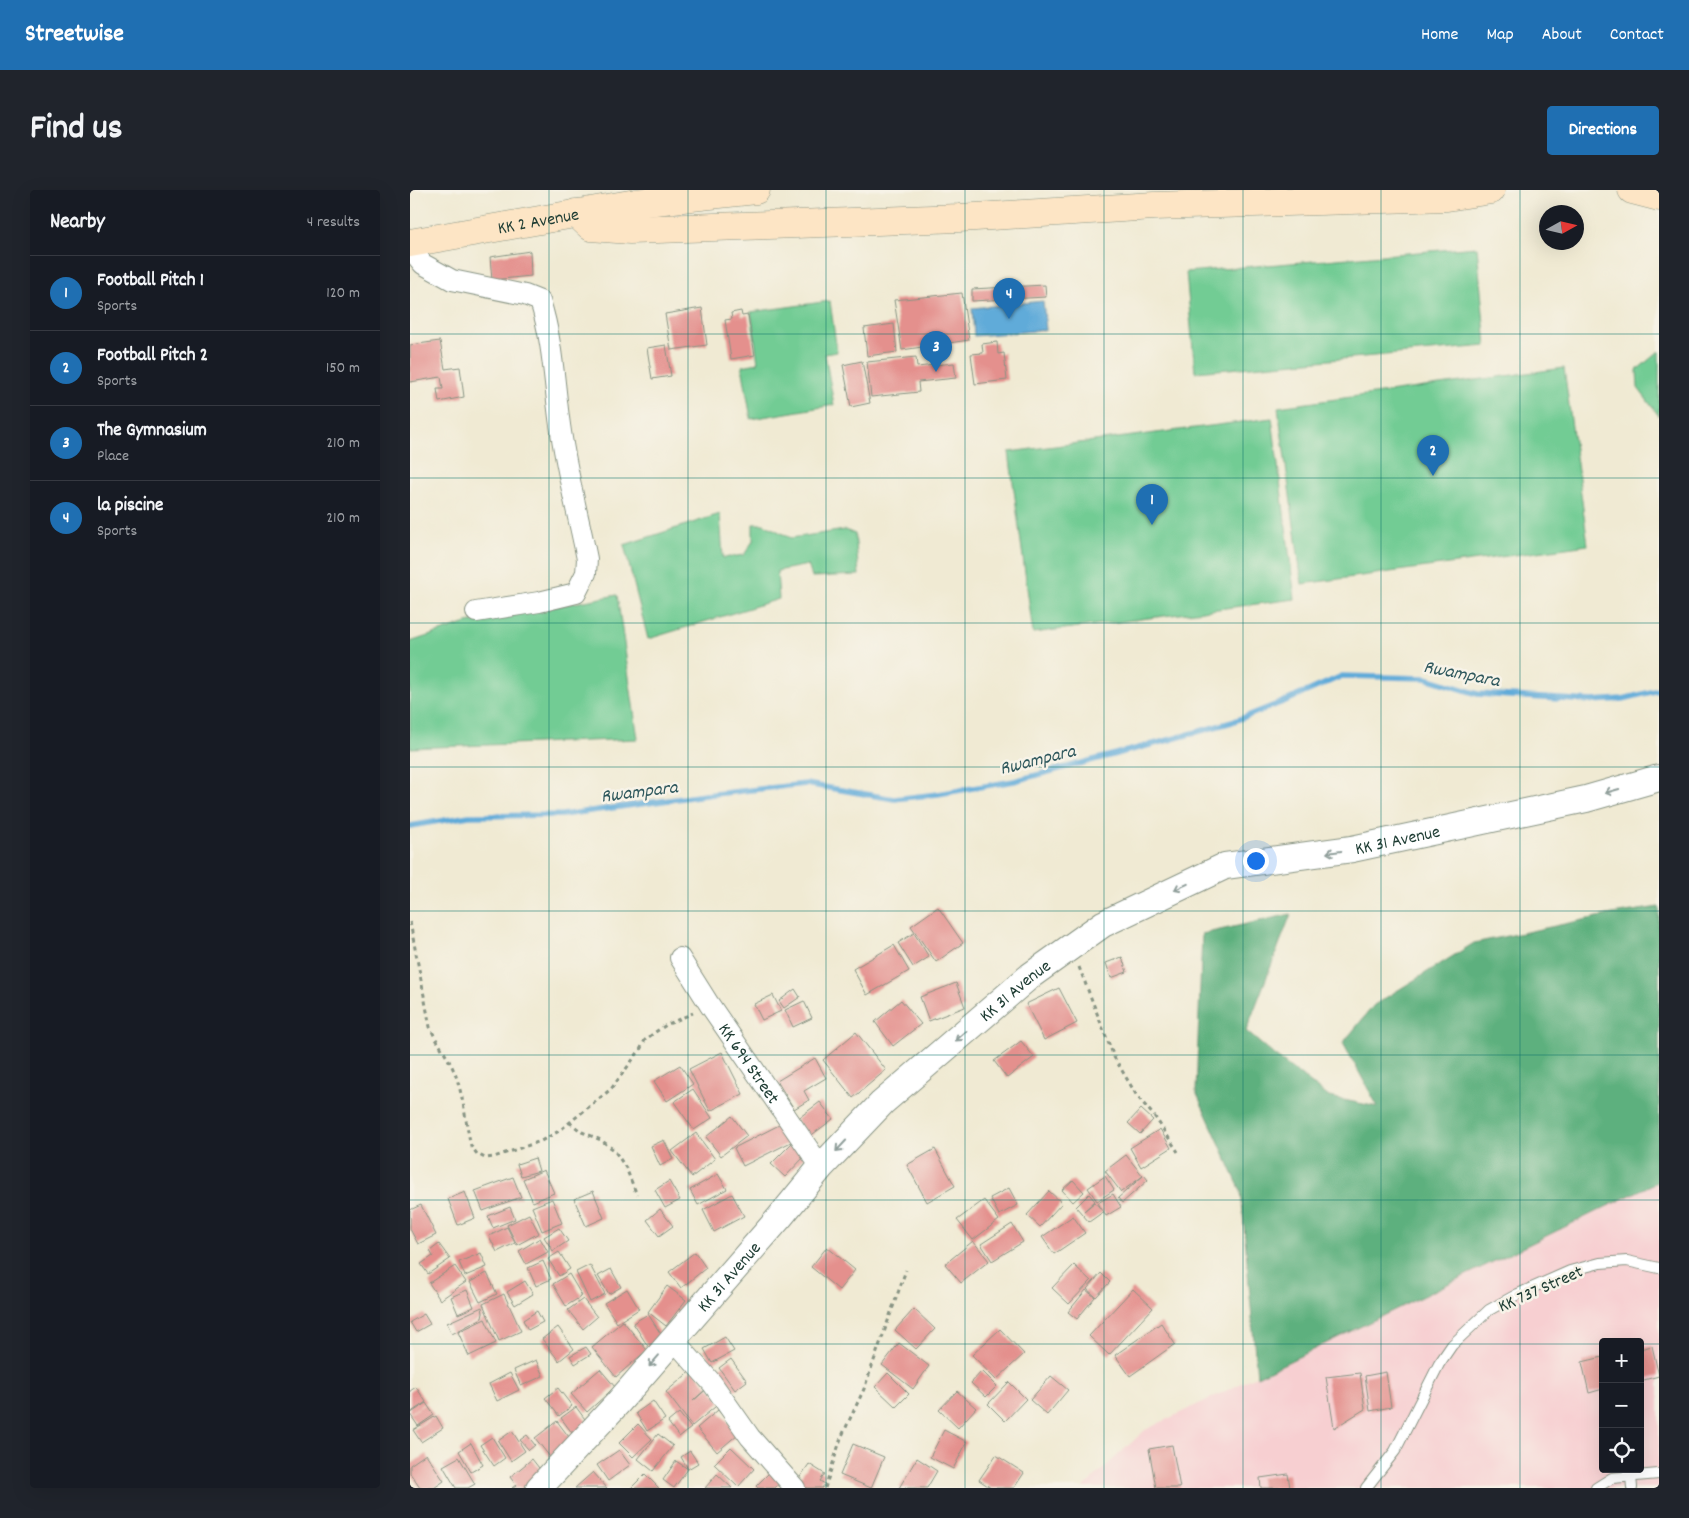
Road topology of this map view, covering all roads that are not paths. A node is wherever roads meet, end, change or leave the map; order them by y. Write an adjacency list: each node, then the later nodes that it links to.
1 (756, 190): 4 (main road, KK 2 Avenue)
2 (1491, 190): 6 (main road)
3 (1632, 190): 5 (main road)
4 (635, 196): 6 (main road, KK 2 Avenue)
5 (1659, 197)
6 (576, 213): 7 (main road, KK 2 Avenue)
7 (410, 243)
8 (410, 248): 9 (street)
9 (476, 612)
10 (1659, 778): 12 (street, KK 31 Avenue, one-way to 12)
11 (680, 958): 12 (street, KK 694 Street)
12 (822, 1167): 14 (street, KK 31 Avenue)
13 (1659, 1268): 19 (lane, KK 737 Street)
14 (673, 1339): 17 (street, KK 31 Avenue, one-way to 17); 18 (street)
15 (1659, 1474): 16 (lane)
16 (1631, 1476): 20 (lane); 21 (lane)
17 (539, 1488)
18 (795, 1488)
19 (1366, 1488)
20 (1596, 1488)
21 (1632, 1488)

